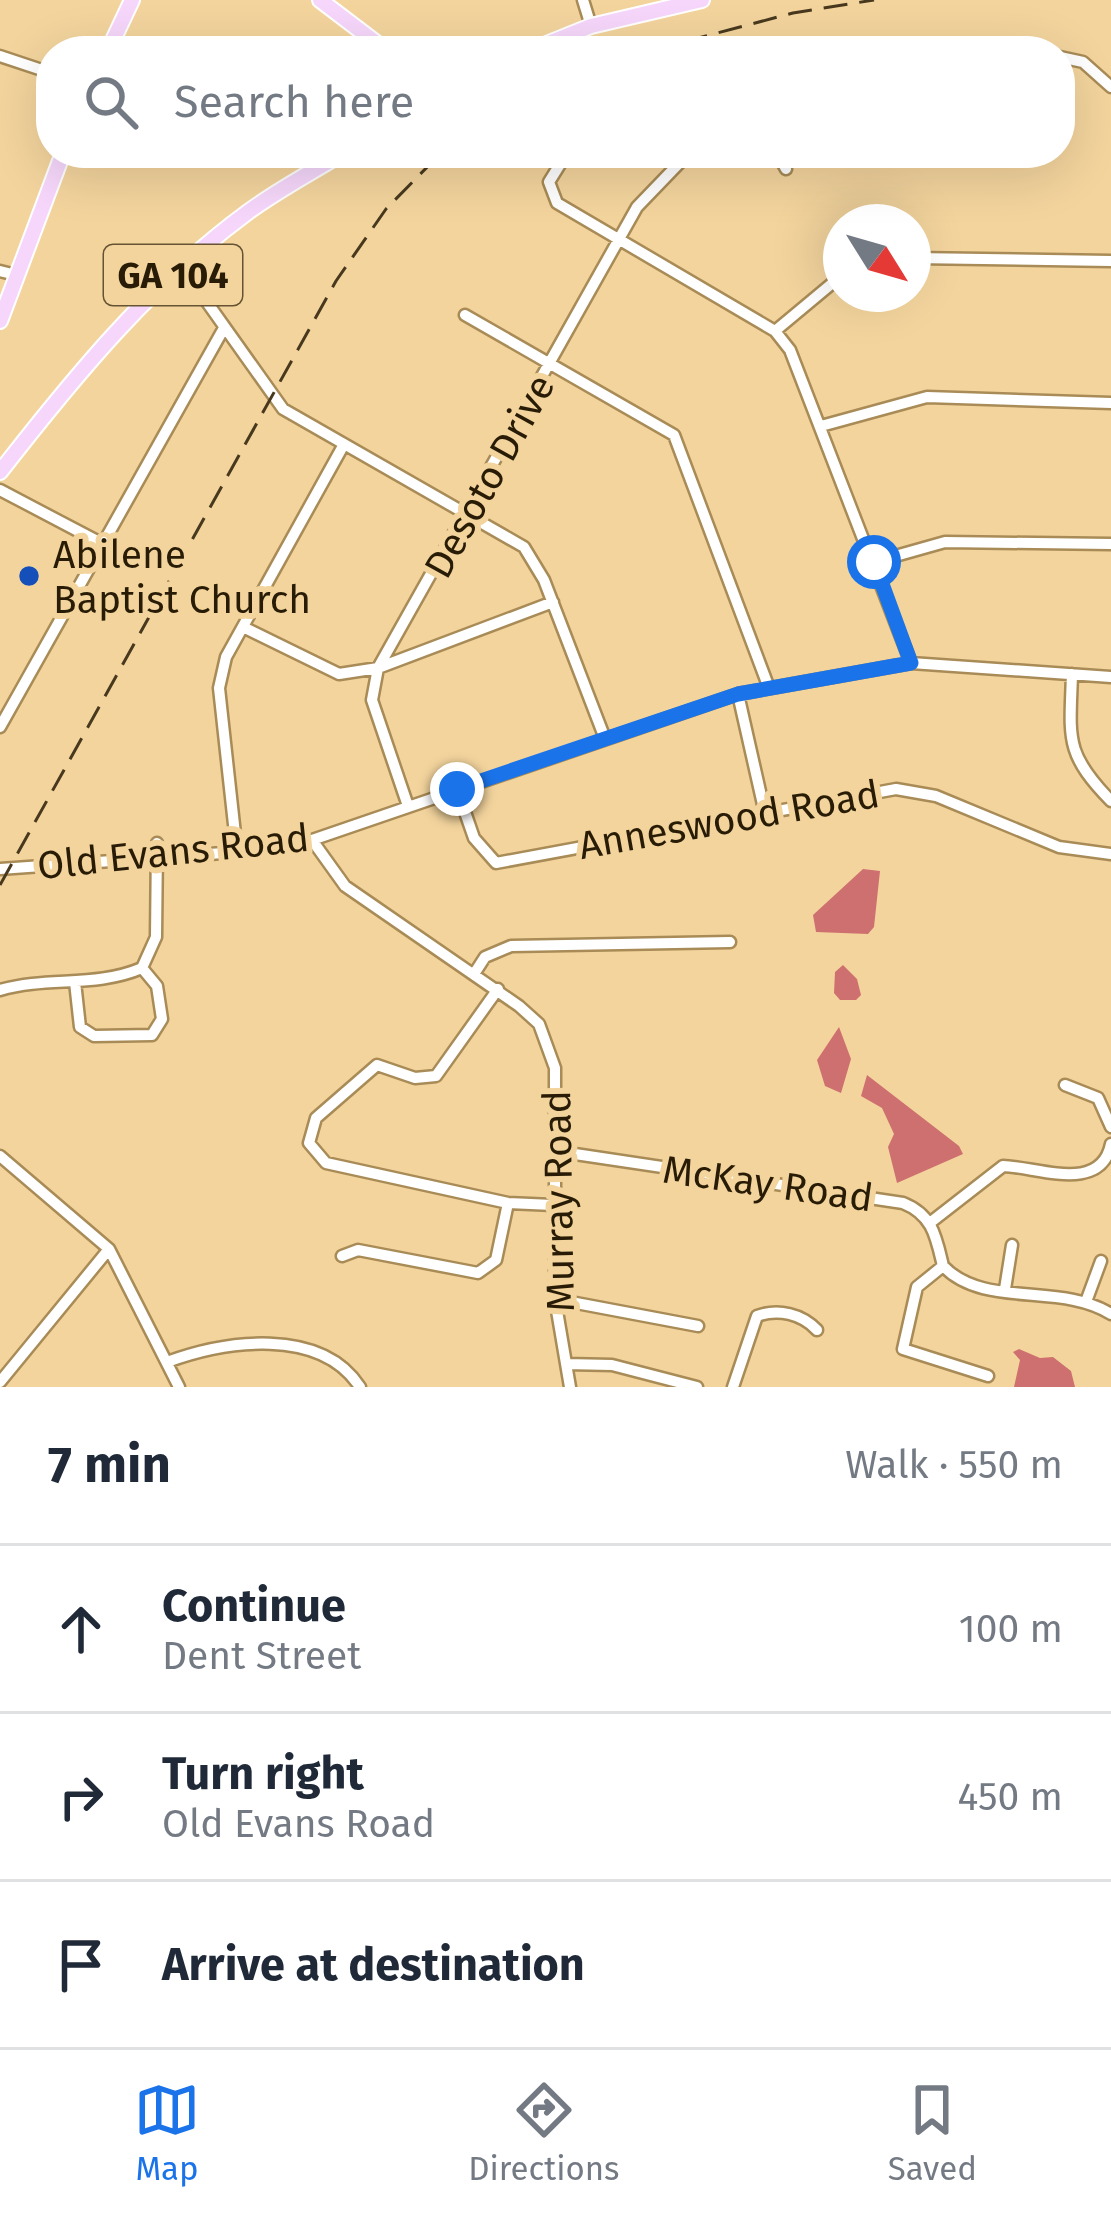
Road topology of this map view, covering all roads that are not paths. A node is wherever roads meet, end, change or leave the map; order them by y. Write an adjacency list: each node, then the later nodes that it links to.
1 (132, 0): 6 (main road)
2 (320, 0): 7 (main road)
3 (583, 0): 5 (street)
4 (703, 0): 5 (main road)
5 (591, 26): 8 (main road)
6 (115, 36)
7 (367, 36)
8 (566, 36)
9 (0, 56): 11 (street)
10 (1075, 60): 12 (street)
11 (36, 69)
12 (1111, 87)
13 (56, 168): 21 (main road)
14 (319, 168): 20 (main road, GA 104)
15 (558, 168): 17 (street)
16 (674, 168): 17 (street, Desoto Drive)
17 (619, 241): 26 (street); 27 (street, Desoto Drive)
18 (931, 258): 19 (street)
19 (1111, 261)
20 (182, 267): 25 (street); 31 (main road, GA 104)
21 (8, 273): 24 (main road)
22 (823, 291): 26 (street)
23 (465, 315): 27 (street)
24 (0, 321)
25 (224, 328): 30 (street); 34 (street)
26 (775, 331): 29 (street)
27 (551, 363): 33 (street, Desoto Drive); 43 (street)
28 (1111, 403): 29 (street)
29 (821, 426): 36 (street)
30 (344, 446): 33 (street); 38 (street)
31 (0, 472)
32 (0, 490): 34 (street)
33 (467, 515): 37 (street); 40 (street, Desoto Drive)
34 (99, 542): 45 (street)
35 (1111, 544): 36 (street)
36 (874, 562): 39 (street)
37 (554, 602): 40 (street); 46 (street)
38 (243, 627): 40 (street); 53 (street)
39 (911, 663): 41 (street, Old Evans Road); 43 (street, Old Evans Road)
40 (378, 668): 49 (street, Desoto Drive)
41 (1072, 674): 42 (street, Old Evans Road); 48 (street)
42 (1111, 677)
43 (769, 688): 44 (street, Old Evans Road)
44 (738, 694): 46 (street, Old Evans Road); 50 (street)
45 (0, 727)
46 (604, 736): 47 (street, Old Evans Road)
47 (457, 789): 49 (street, Old Evans Road); 50 (street, Anneswood Road)
48 (1111, 801)
49 (408, 806): 51 (street, Old Evans Road)
50 (764, 809): 54 (street, Anneswood Road)
51 (312, 840): 53 (street, Old Evans Road); 59 (street, Murray Road)
52 (157, 843): 55 (street)
53 (237, 852): 55 (street, Old Evans Road)
54 (1111, 854)
55 (157, 858): 56 (street, Old Evans Road); 58 (street)
56 (0, 868)
57 (730, 941): 59 (street)
58 (142, 968): 60 (street); 60 (street)
59 (474, 974): 62 (street, Murray Road)
60 (75, 982): 61 (street)
61 (0, 989)
62 (498, 989): 63 (street); 68 (street, Murray Road)
63 (436, 1076): 65 (street); 70 (street)
64 (1065, 1085): 66 (street)
65 (445, 1090)
66 (1111, 1127)
67 (1111, 1144): 72 (street)
68 (555, 1151): 71 (street, Murray Road); 72 (street, McKay Road)
69 (0, 1156): 74 (street)
70 (508, 1204): 71 (street); 75 (street)
71 (553, 1205): 79 (street, Murray Road)
72 (931, 1222): 77 (street)
73 (1012, 1245): 78 (street)
74 (109, 1249): 84 (street); 87 (street)
75 (342, 1256)
76 (1102, 1261): 80 (street)
77 (944, 1266): 78 (street); 86 (street)
78 (1005, 1289): 80 (street)
79 (555, 1299): 82 (street); 85 (street, Murray Road)
80 (1087, 1299): 81 (street)
81 (1111, 1314)
82 (698, 1326)
83 (817, 1330): 92 (street)
84 (167, 1362): 88 (street); 89 (street)
85 (566, 1364): 90 (street, Murray Road); 91 (street)
86 (988, 1376)
87 (0, 1382)
88 (179, 1387)
89 (360, 1387)
90 (570, 1387)
91 (697, 1387)
92 (733, 1387)

